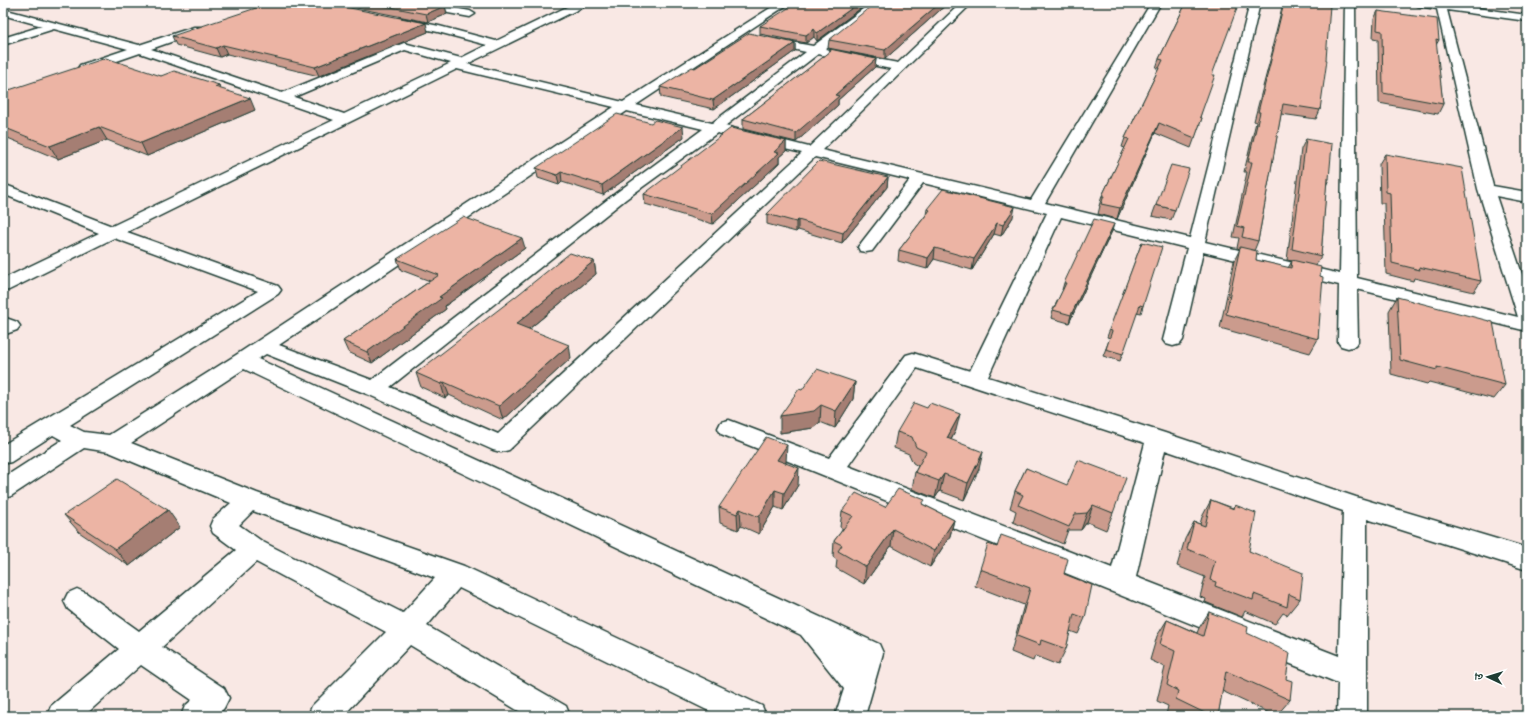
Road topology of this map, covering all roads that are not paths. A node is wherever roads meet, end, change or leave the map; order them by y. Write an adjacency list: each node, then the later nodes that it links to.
1 (410, 3): 18 (street)
2 (583, 3): 21 (street)
3 (785, 3): 19 (street)
4 (877, 3): 23 (street)
5 (967, 3): 25 (street)
6 (1156, 3): 36 (street)
7 (1255, 3): 39 (street)
8 (1350, 3): 41 (street)
9 (1418, 3): 10 (street)
10 (1441, 6): 13 (street); 34 (street)
11 (3, 12): 12 (street)
12 (23, 18): 15 (street); 16 (street)
13 (1527, 18)
14 (392, 19): 18 (street)
15 (3, 24)
16 (53, 26): 20 (street); 22 (street)
17 (208, 26): 22 (street)
18 (439, 28): 21 (street)
19 (750, 38): 23 (street); 28 (street)
20 (3, 41)
21 (498, 44): 24 (street)
22 (140, 49): 26 (street); 27 (street)
23 (814, 51): 25 (street); 30 (street)
24 (459, 64): 27 (street); 28 (street); 29 (street)
25 (898, 68): 31 (street)
26 (75, 72)
27 (284, 97): 29 (street)
28 (625, 106): 30 (street); 49 (street)
29 (345, 119): 38 (street)
30 (714, 128): 31 (street); 52 (street)
31 (812, 152): 32 (street); 52 (street)
32 (919, 178): 36 (street); 40 (street)
33 (3, 189): 38 (street)
34 (1486, 189): 35 (street); 43 (street)
35 (1527, 197)
36 (1035, 206): 37 (street)
37 (1056, 211): 39 (street); 51 (street)
38 (112, 232): 42 (street); 53 (street)
39 (1196, 245): 41 (street); 47 (street)
40 (866, 247)
41 (1348, 282): 45 (street); 48 (street)
42 (3, 286)
43 (1527, 318)
44 (3, 323): 46 (street)
45 (1527, 325)
46 (3, 330)
47 (1173, 340)
48 (1348, 342)
49 (264, 346): 50 (street); 52 (street)
50 (243, 360): 57 (street); 76 (street)
51 (976, 380): 56 (street); 59 (street)
52 (374, 389)
53 (53, 426): 55 (street); 58 (street)
54 (729, 428): 59 (street)
55 (80, 439): 57 (street); 60 (street)
56 (1157, 439): 62 (street); 66 (street)
57 (112, 444): 61 (street)
58 (3, 456)
59 (833, 470): 66 (street)
60 (3, 490)
61 (249, 500): 63 (street); 65 (street)
62 (1355, 506): 64 (street); 70 (street)
63 (254, 549): 68 (street); 69 (street)
64 (1527, 559)
65 (455, 574): 68 (street); 75 (street)
66 (1121, 584): 70 (street)
67 (77, 600): 69 (street)
68 (407, 629): 71 (street); 74 (street)
69 (140, 648): 72 (street); 73 (street)
70 (1352, 675): 77 (street)
71 (548, 714)
72 (62, 716)
73 (196, 716)
74 (323, 716)
75 (751, 716)
76 (850, 716)
77 (1352, 716)

